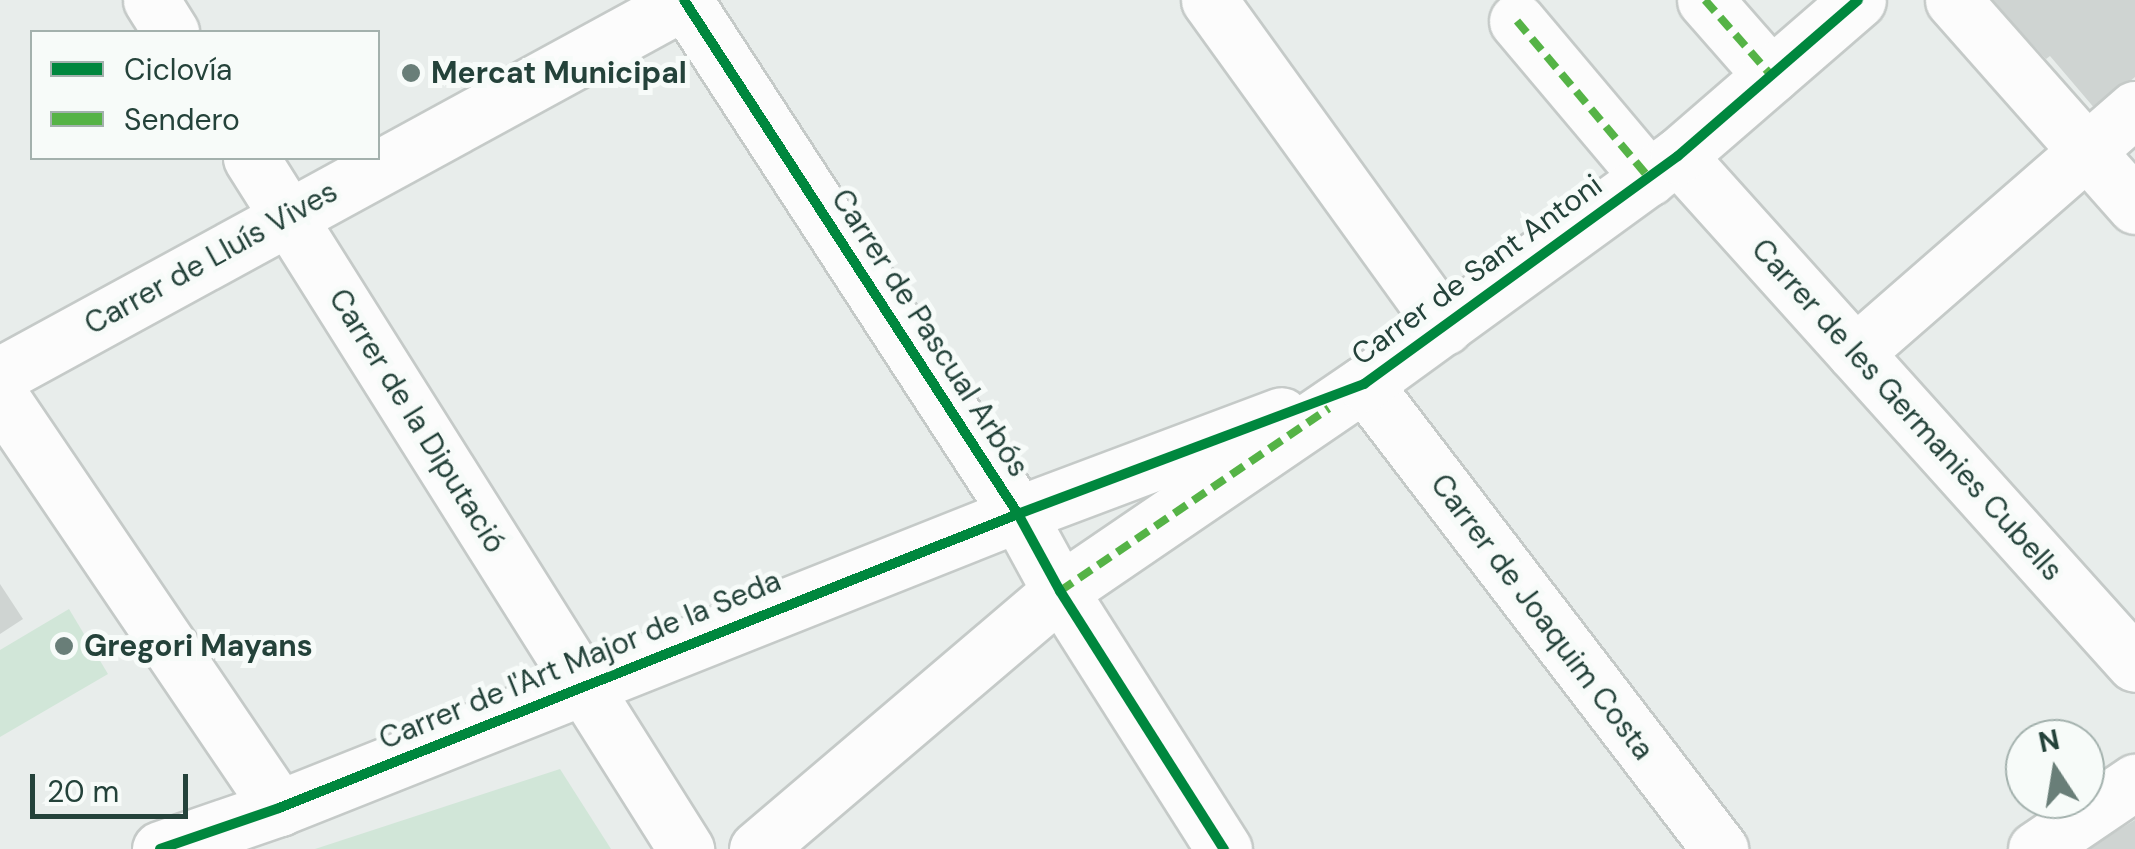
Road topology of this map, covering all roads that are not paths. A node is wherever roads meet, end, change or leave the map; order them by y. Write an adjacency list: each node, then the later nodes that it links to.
1 (150, 0): 8 (street)
2 (685, 0): 15 (street, Carrer de Lluís Vives); 21 (street, Carrer de Pascual Arbós)
3 (1209, 0): 16 (street)
4 (1705, 0): 9 (street)
5 (1858, 0): 9 (street, Carrer de Sant Antoni)
6 (1954, 0): 11 (street)
7 (1517, 21): 13 (street, Carrer de les Germanies Cubells)
8 (170, 30)
9 (1771, 74): 13 (street, Carrer de Sant Antoni)
10 (2135, 109): 11 (street)
11 (2087, 151): 14 (street); 17 (street)
12 (252, 160): 15 (street, Carrer de la Diputació)
13 (1664, 167): 16 (street, Carrer de Sant Antoni); 17 (street, Carrer de les Germanies Cubells)
14 (2135, 206)
15 (288, 215): 18 (street, Carrer de Lluís Vives); 24 (street, Carrer de la Diputació)
16 (1445, 327): 19 (street, Carrer de Sant Antoni)
17 (1855, 353): 23 (street, Carrer de les Germanies Cubells)
18 (0, 374)
19 (1364, 384): 21 (street, Carrer de Sant Antoni); 22 (street, Carrer de Sant Antoni); 31 (street, Carrer de Joaquim Costa)
20 (0, 396): 26 (street)
21 (1018, 514): 22 (street, Carrer de Pascual Arbós); 24 (street, Carrer de l'Art Major de la Seda)
22 (1060, 591): 29 (street, Carrer de Sant Antoni); 30 (street, Carrer de Pascual Arbós)
23 (2135, 664)
24 (583, 685): 26 (street, Carrer de l'Art Major de la Seda); 28 (street, Carrer de la Diputació)
25 (2135, 782): 32 (street)
26 (279, 808): 27 (street, Carrer de l'Art Major de la Seda)
27 (160, 849)
28 (686, 849)
29 (757, 849)
30 (1224, 849)
31 (1720, 849)
32 (2036, 849)

